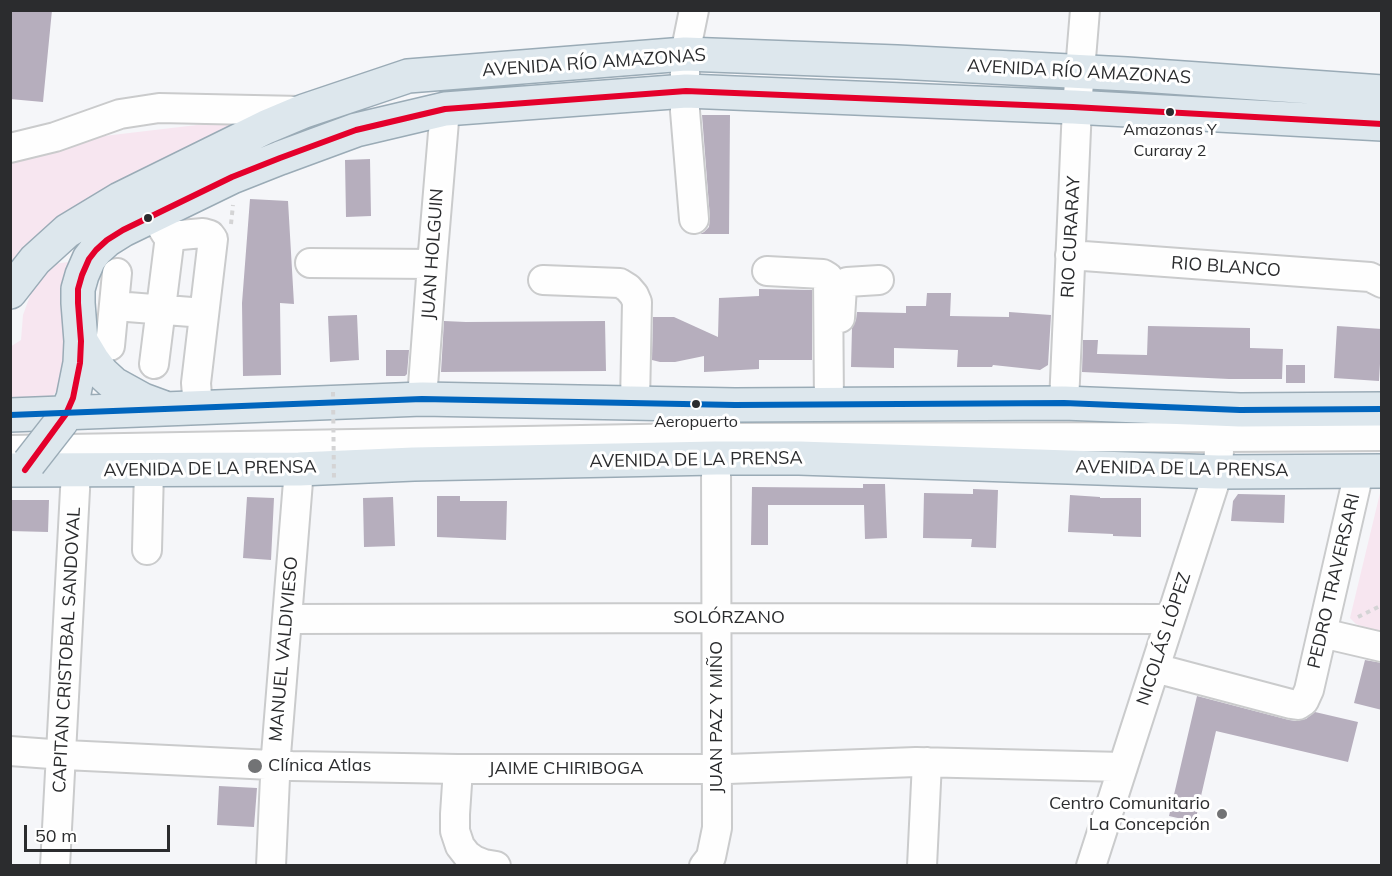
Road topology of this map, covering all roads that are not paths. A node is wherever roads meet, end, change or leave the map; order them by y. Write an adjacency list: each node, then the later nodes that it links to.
1 (694, 10): 3 (street)
2 (1085, 10): 4 (street, RIO CURARAY)
3 (685, 54): 4 (main road, AVENIDA RÍO AMAZONAS); 5 (street); 9 (main road, AVENIDA RÍO AMAZONAS)
4 (1079, 71): 6 (main road, AVENIDA RÍO AMAZONAS); 7 (street, RIO CURARAY)
5 (686, 91): 7 (main road, AVENIDA RÍO AMAZONAS); 8 (main road, AVENIDA RÍO AMAZONAS); 12 (street)
6 (1382, 92)
7 (1077, 107): 10 (main road, AVENIDA RÍO AMAZONAS); 14 (street, RIO CURARAY)
8 (445, 109): 13 (main road, AVENIDA RÍO AMAZONAS); 16 (street, JUAN HOLGUIN)
9 (304, 111): 11 (street); 22 (main road, AVENIDA RÍO AMAZONAS)
10 (1382, 124)
11 (10, 148)
12 (694, 219)
13 (162, 226): 24 (street); 25 (street); 26 (main road, AVENIDA RÍO AMAZONAS)
14 (1070, 255): 21 (street, RIO BLANCO); 30 (street, RIO CURARAY)
15 (310, 263): 16 (street)
16 (432, 264): 28 (street, JUAN HOLGUIN)
17 (767, 271): 31 (street)
18 (117, 273): 23 (street)
19 (543, 280): 29 (street)
20 (879, 280): 31 (street)
21 (1382, 283)
22 (10, 291)
23 (115, 306): 24 (street); 26 (street)
24 (161, 309): 25 (street); 27 (street)
25 (204, 313): 32 (street)
26 (96, 343): 32 (main road); 35 (main road, AVENIDA RÍO AMAZONAS)
27 (154, 364)
28 (422, 399): 29 (main road, AVENIDA DE LA PRENSA); 32 (main road, AVENIDA DE LA PRENSA)
29 (636, 403): 31 (main road, AVENIDA DE LA PRENSA)
30 (1064, 403): 31 (main road, AVENIDA DE LA PRENSA); 37 (main road, AVENIDA DE LA PRENSA)
31 (832, 404)
32 (182, 409): 35 (main road, AVENIDA DE LA PRENSA)
33 (1382, 410): 37 (main road, AVENIDA DE LA PRENSA)
34 (10, 415): 35 (main road, AVENIDA DE LA PRENSA)
35 (64, 418): 39 (main road, AVENIDA RÍO AMAZONAS, bridge)
36 (1382, 436): 37 (street)
37 (1219, 442): 38 (main road, AVENIDA DE LA PRENSA); 39 (street); 40 (main road, AVENIDA DE LA PRENSA); 45 (street, NICOLÁS LÓPEZ)
38 (716, 458): 41 (main road, AVENIDA DE LA PRENSA); 46 (street, JUAN PAZ Y MIÑO)
39 (19, 463): 43 (main road, AVENIDA DE LA PRENSA)
40 (1374, 464): 48 (street, PEDRO TRAVERSARI)
41 (299, 469): 42 (main road, AVENIDA DE LA PRENSA); 47 (street, MANUEL VALDIVIESO)
42 (149, 470): 43 (main road, AVENIDA DE LA PRENSA); 44 (street)
43 (76, 471): 52 (street, CAPITAN CRISTOBAL SANDOVAL)
44 (147, 550)
45 (1171, 617): 46 (street, SOLÓRZANO); 50 (street, NICOLÁS LÓPEZ)
46 (716, 618): 47 (street, SOLÓRZANO); 57 (street, JUAN PAZ Y MIÑO)
47 (287, 619): 54 (street, MANUEL VALDIVIESO)
48 (1322, 633): 49 (street); 50 (street, PEDRO TRAVERSARI)
49 (1382, 647)
50 (1155, 668): 55 (street, NICOLÁS LÓPEZ)
51 (10, 751): 52 (street, JAIME CHIRIBOGA)
52 (60, 755): 54 (street, JAIME CHIRIBOGA); 58 (street, CAPITAN CRISTOBAL SANDOVAL)
53 (927, 762): 55 (street, JAIME CHIRIBOGA); 57 (street, JAIME CHIRIBOGA); 62 (street)
54 (275, 764): 56 (street, JAIME CHIRIBOGA); 59 (street, MANUEL VALDIVIESO)
55 (1123, 767): 63 (street, NICOLÁS LÓPEZ)
56 (458, 769): 57 (street, JAIME CHIRIBOGA); 60 (street)
57 (718, 769): 61 (street, JUAN PAZ Y MIÑO)
58 (55, 866)
59 (271, 866)
60 (496, 866)
61 (704, 866)
62 (922, 866)
63 (1090, 866)

